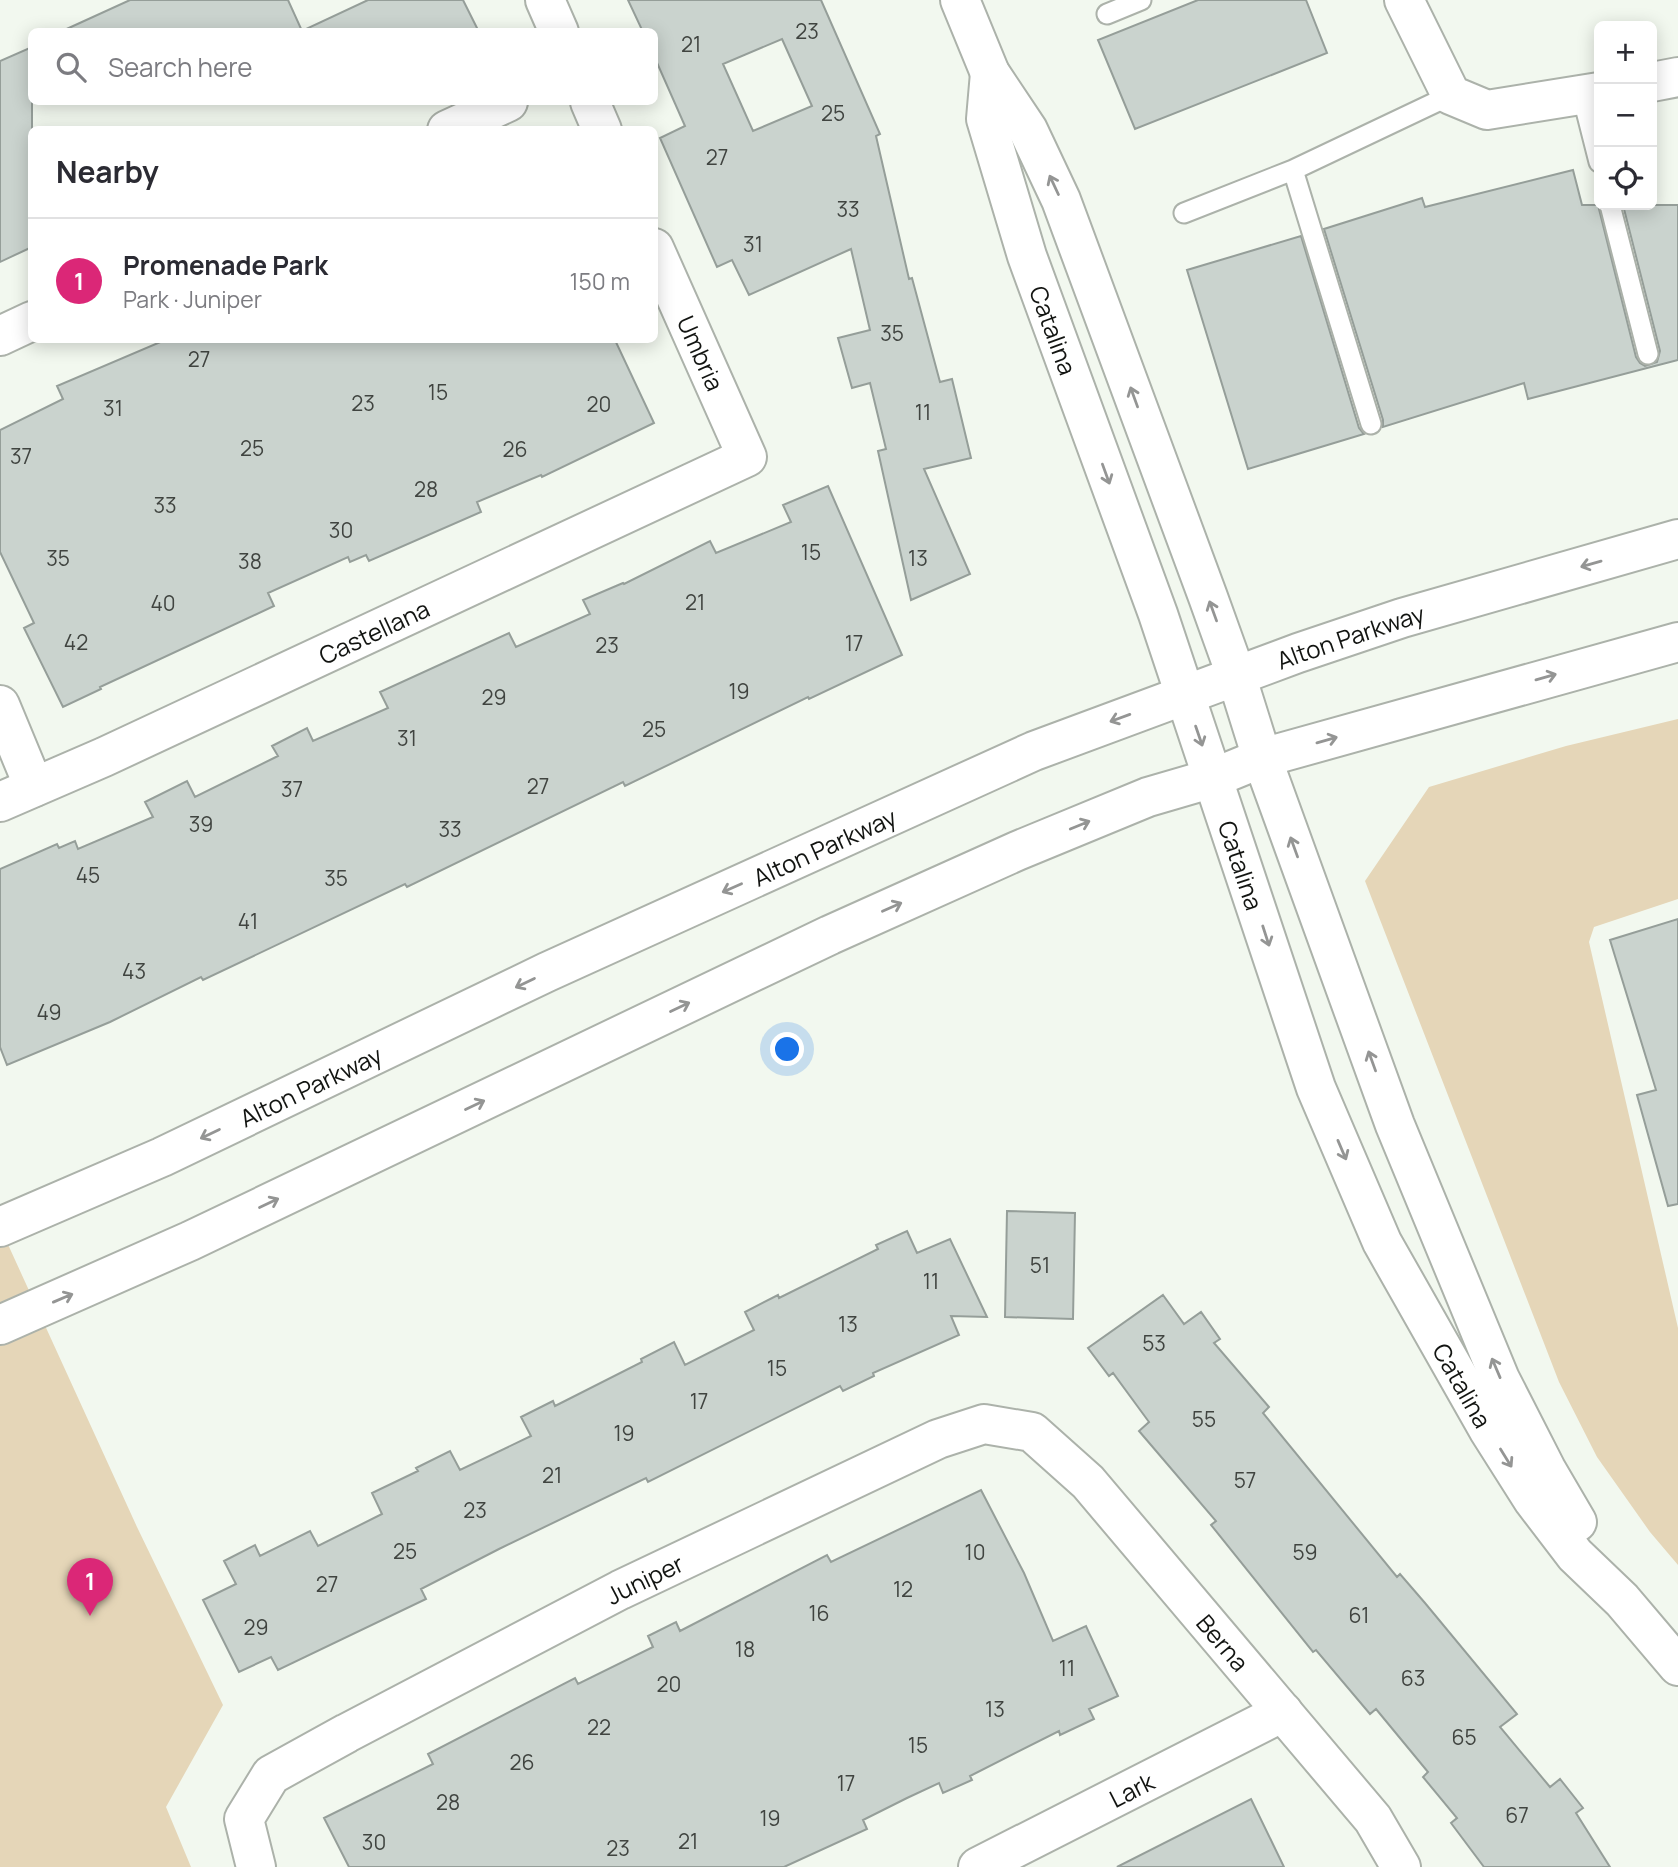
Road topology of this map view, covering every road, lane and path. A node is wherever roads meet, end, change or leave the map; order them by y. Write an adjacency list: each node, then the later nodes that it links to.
1 (545, 0): 6 (street)
2 (960, 0): 7 (street, Catalina)
3 (1141, 0): 5 (lane)
4 (1404, 0): 11 (street)
5 (1107, 14)
6 (557, 28)
7 (990, 73): 28 (street, Catalina, one-way to 7); 29 (street, Catalina, one-way to 29)
8 (1678, 77): 9 (street)
9 (1657, 81)
10 (1591, 93): 11 (street); 16 (lane)
11 (1451, 95): 17 (lane)
12 (501, 105): 14 (street)
13 (591, 105): 15 (street)
14 (456, 126)
15 (600, 126)
16 (1597, 147)
17 (1293, 170): 19 (lane); 24 (lane)
18 (1611, 210): 23 (lane)
19 (1184, 213)
20 (658, 257): 25 (street, Umbria)
21 (28, 323): 22 (street)
22 (0, 336)
23 (1648, 355)
24 (1371, 424)
25 (747, 457): 33 (street, Castellana)
26 (1678, 539): 28 (street, Alton Parkway, one-way to 28)
27 (1678, 642): 31 (street, one-way to 27)
28 (1236, 675): 29 (street, Alton Parkway); 31 (street, Catalina)
29 (1184, 695): 32 (street, Catalina, one-way to 32); 35 (street, Alton Parkway, one-way to 35)
30 (0, 705): 33 (street)
31 (1262, 758): 32 (street); 38 (street, Catalina, one-way to 31)
32 (1213, 778): 36 (street, one-way to 32); 38 (street, Catalina, one-way to 38)
33 (34, 787): 34 (street, Castellana)
34 (0, 802)
35 (0, 1227)
36 (0, 1325)
37 (1032, 1432): 40 (street, Berna); 41 (street, Juniper)
38 (1622, 1600): 39 (street, Catalina)
39 (1678, 1666)
40 (1283, 1712): 42 (street, Lark); 43 (street, Berna)
41 (256, 1867)
42 (978, 1867)
43 (1402, 1867)

